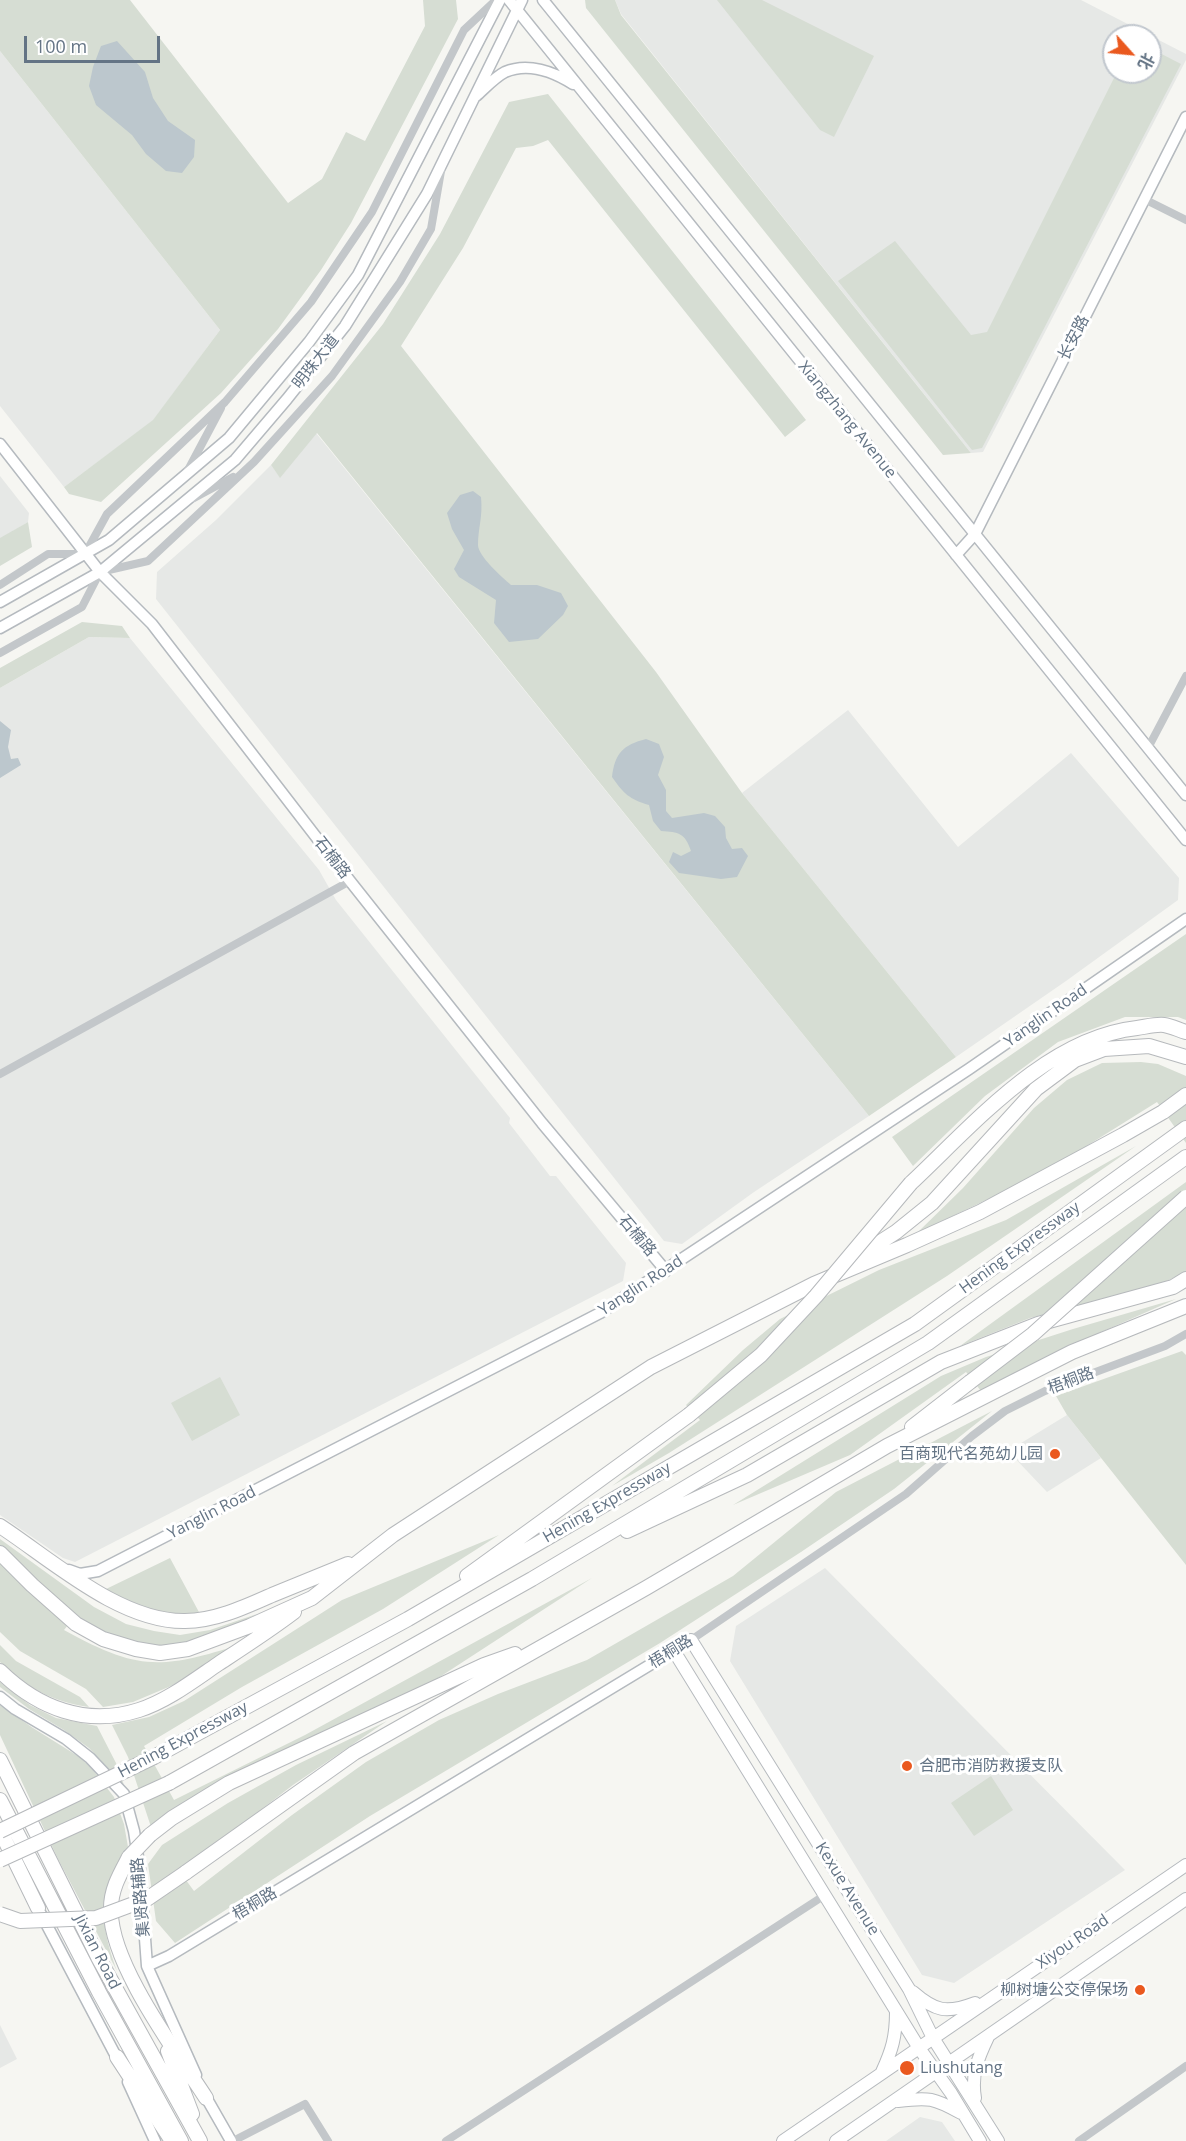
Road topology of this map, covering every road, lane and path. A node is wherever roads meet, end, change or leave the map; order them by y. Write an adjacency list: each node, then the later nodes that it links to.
1 (498, 0): 10 (street); 13 (street, 明珠大道)
2 (543, 0): 15 (street, Xiangzhang Avenue)
3 (516, 3): 4 (street, Xiangzhang Avenue); 5 (street, 明珠大道)
4 (578, 86): 5 (street); 17 (street, Xiangzhang Avenue)
5 (473, 99): 7 (street, 明珠大道)
6 (1186, 117): 8 (street, 长安路)
7 (443, 160): 12 (street); 14 (street, 明珠大道)
8 (1144, 199): 9 (street); 15 (street, 长安路)
9 (1186, 220)
10 (225, 402): 13 (street); 16 (street)
11 (0, 444): 16 (street, 石楠路)
12 (245, 471): 14 (street); 18 (street)
13 (184, 476): 16 (street, 明珠大道)
14 (177, 508): 18 (street, 明珠大道)
15 (975, 534): 17 (street, 长安路); 24 (street, Xiangzhang Avenue)
16 (85, 554): 18 (street, 石楠路); 19 (street); 20 (street, 明珠大道)
17 (956, 555): 26 (street, Xiangzhang Avenue)
18 (100, 572): 21 (street, 明珠大道); 22 (street); 27 (street, 石楠路)
19 (0, 585)
20 (0, 602)
21 (2, 629)
22 (0, 653)
23 (1186, 676): 24 (street)
24 (1148, 748): 25 (street, Xiangzhang Avenue)
25 (1186, 795)
26 (1186, 840)
27 (350, 881): 31 (street); 36 (street, 石楠路)
28 (1186, 919): 36 (street, Yanglin Road)
29 (1186, 1032): 48 (highway, bridge)
30 (1186, 1057): 38 (highway)
31 (0, 1074)
32 (1186, 1095): 38 (highway)
33 (1184, 1129): 48 (highway, Hening Expressway)
34 (1186, 1157): 45 (highway, Hening Expressway)
35 (1186, 1197): 41 (highway, bridge)
36 (666, 1271): 46 (street, Yanglin Road)
37 (1186, 1279): 45 (highway)
38 (814, 1284): 44 (highway)
39 (1186, 1306): 41 (highway)
40 (1186, 1334): 49 (street, 梧桐路)
41 (887, 1446): 50 (highway)
42 (0, 1526): 46 (highway)
43 (0, 1553): 47 (highway)
44 (367, 1556): 46 (highway); 47 (highway)
45 (555, 1565): 58 (highway, Hening Expressway, bridge)
46 (57, 1566)
47 (312, 1598): 52 (highway)
48 (408, 1619): 56 (highway, Hening Expressway, bridge)
49 (691, 1640): 51 (street, 梧桐路); 65 (main road, Kexue Avenue)
50 (548, 1642): 63 (highway, bridge); 68 (highway, bridge)
51 (674, 1651): 60 (main road, Kexue Avenue); 64 (street, 梧桐路)
52 (0, 1671)
53 (0, 1697): 64 (street, 集贤路辅路)
54 (0, 1760): 84 (highway, Jixian Road)
55 (0, 1800): 83 (highway, Jixian Road)
56 (0, 1830): 62 (highway)
57 (0, 1847): 62 (highway)
58 (0, 1860)
59 (1186, 1865): 66 (main road, Xiyou Road)
60 (825, 1895): 67 (main road, Kexue Avenue); 87 (street)
61 (1186, 1899): 69 (main road, Xiyou Road)
62 (38, 1908): 72 (street)
63 (0, 1914)
64 (147, 1965): 77 (street, 集贤路辅路)
65 (909, 1989): 66 (main road); 70 (main road, Kexue Avenue)
66 (993, 1997): 70 (main road, Xiyou Road)
67 (896, 2010): 71 (main road, Kexue Avenue); 75 (main road)
68 (150, 2011): 77 (highway); 84 (highway)
69 (988, 2036): 73 (main road, Xiyou Road); 79 (main road)
70 (933, 2038): 71 (main road, Xiyou Road); 73 (main road, Kexue Avenue)
71 (919, 2048): 75 (main road, Xiyou Road); 76 (main road, Kexue Avenue)
72 (117, 2057): 81 (street); 82 (highway)
73 (950, 2063): 76 (main road, Xiyou Road); 79 (main road, Kexue Avenue)
74 (1186, 2066): 92 (street)
75 (881, 2073): 88 (main road, Xiyou Road)
76 (936, 2073): 78 (main road, Xiyou Road); 80 (main road, Kexue Avenue)
77 (206, 2098): 85 (street, 集贤路辅路)
78 (894, 2101): 80 (main road); 89 (main road, Xiyou Road)
79 (976, 2105): 91 (main road, Kexue Avenue)
80 (964, 2115): 90 (main road, Kexue Avenue)
81 (155, 2141)
82 (172, 2141)
83 (181, 2141)
84 (201, 2141)
85 (232, 2141): 86 (street)
86 (328, 2141)
87 (446, 2141)
88 (783, 2141)
89 (836, 2141)
90 (980, 2141)
91 (998, 2141)
92 (1079, 2141)

